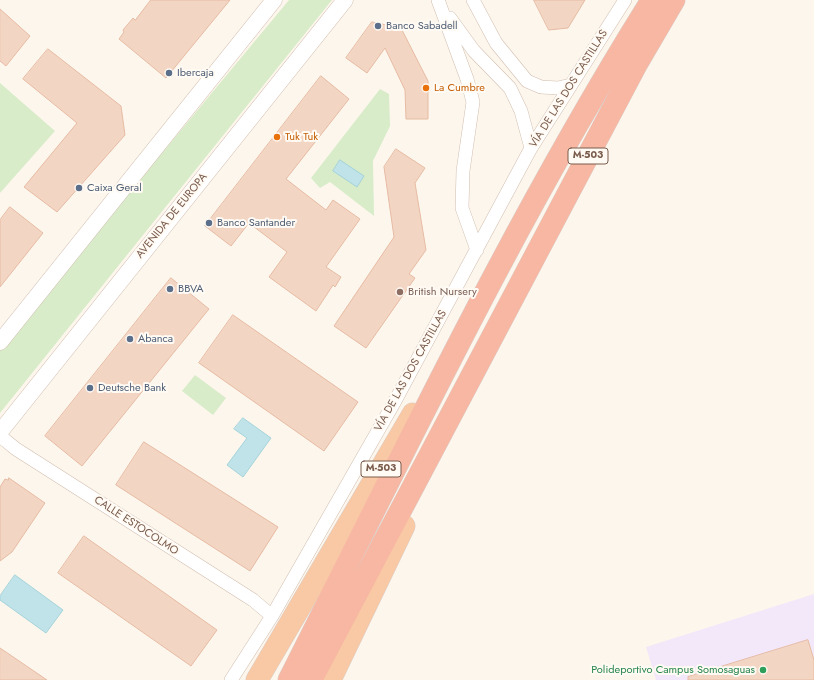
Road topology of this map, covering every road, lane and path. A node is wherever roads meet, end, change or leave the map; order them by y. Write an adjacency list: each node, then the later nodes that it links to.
1 (274, 0): 13 (street)
2 (345, 0): 14 (street, AVENIDA DE EUROPA)
3 (473, 0): 8 (street)
4 (625, 0): 8 (street, VÍA DE LAS DOS CASTILLAS)
5 (652, 0): 11 (highway, M-503)
6 (674, 0): 12 (highway, M-503)
7 (440, 3): 9 (street); 10 (street)
8 (571, 85): 9 (street, VÍA DE LAS DOS CASTILLAS)
9 (531, 148): 10 (street, VÍA DE LAS DOS CASTILLAS)
10 (477, 250): 16 (street, VÍA DE LAS DOS CASTILLAS)
11 (504, 257): 18 (highway, M-503); 19 (highway, M-503)
12 (504, 313): 20 (highway, M-503); 21 (highway, M-503)
13 (0, 342)
14 (0, 432)
15 (0, 436): 16 (street, CALLE ESTOCOLMO)
16 (272, 616): 17 (street, VÍA DE LAS DOS CASTILLAS)
17 (231, 680)
18 (257, 680)
19 (289, 680)
20 (311, 680)
21 (330, 680)

